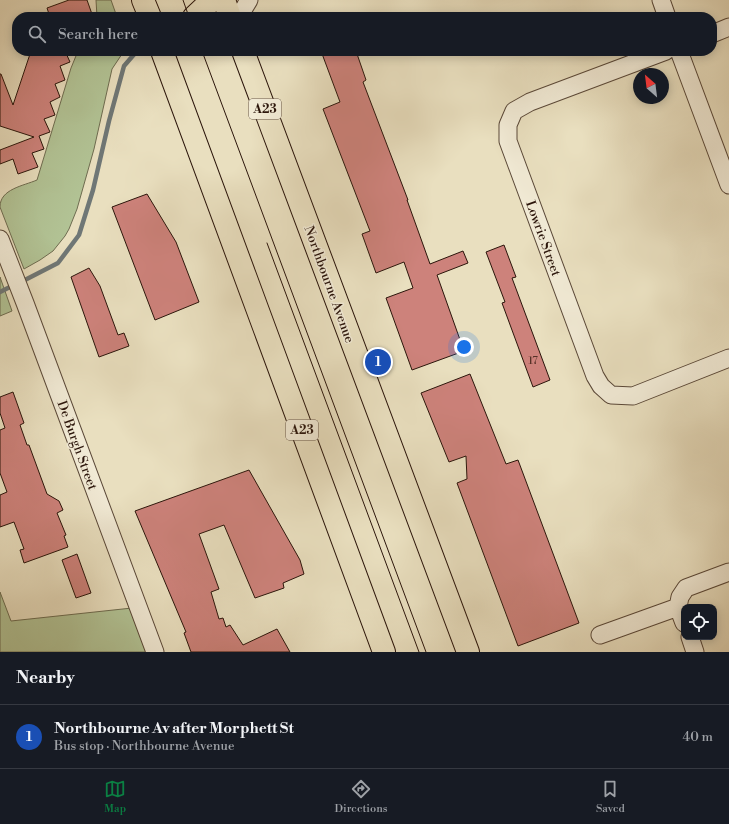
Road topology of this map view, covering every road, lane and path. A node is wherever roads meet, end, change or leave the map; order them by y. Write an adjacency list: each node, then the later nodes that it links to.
1 (143, 0): 6 (highway)
2 (212, 0): 7 (highway)
3 (224, 0): 8 (highway)
4 (249, 0): 9 (street)
5 (660, 0): 10 (street)
6 (148, 12)
7 (199, 12)
8 (228, 12)
9 (242, 12)
10 (665, 12)
11 (729, 27): 12 (street)
12 (717, 32)
13 (164, 56): 18 (highway, A23)
14 (180, 56): 18 (highway)
15 (245, 56): 29 (highway, Northbourne Avenue / A23)
16 (653, 56): 21 (street, Lowrie Street)
17 (681, 56): 19 (street)
18 (180, 97): 28 (highway, A23)
19 (729, 185)
20 (0, 239): 27 (street, De Burgh Street)
21 (729, 358)
22 (729, 572): 23 (street)
23 (678, 607): 24 (street); 25 (street)
24 (681, 615)
25 (600, 635)
26 (691, 640): 30 (street)
27 (155, 652)
28 (384, 652)
29 (468, 652)
30 (695, 652)

